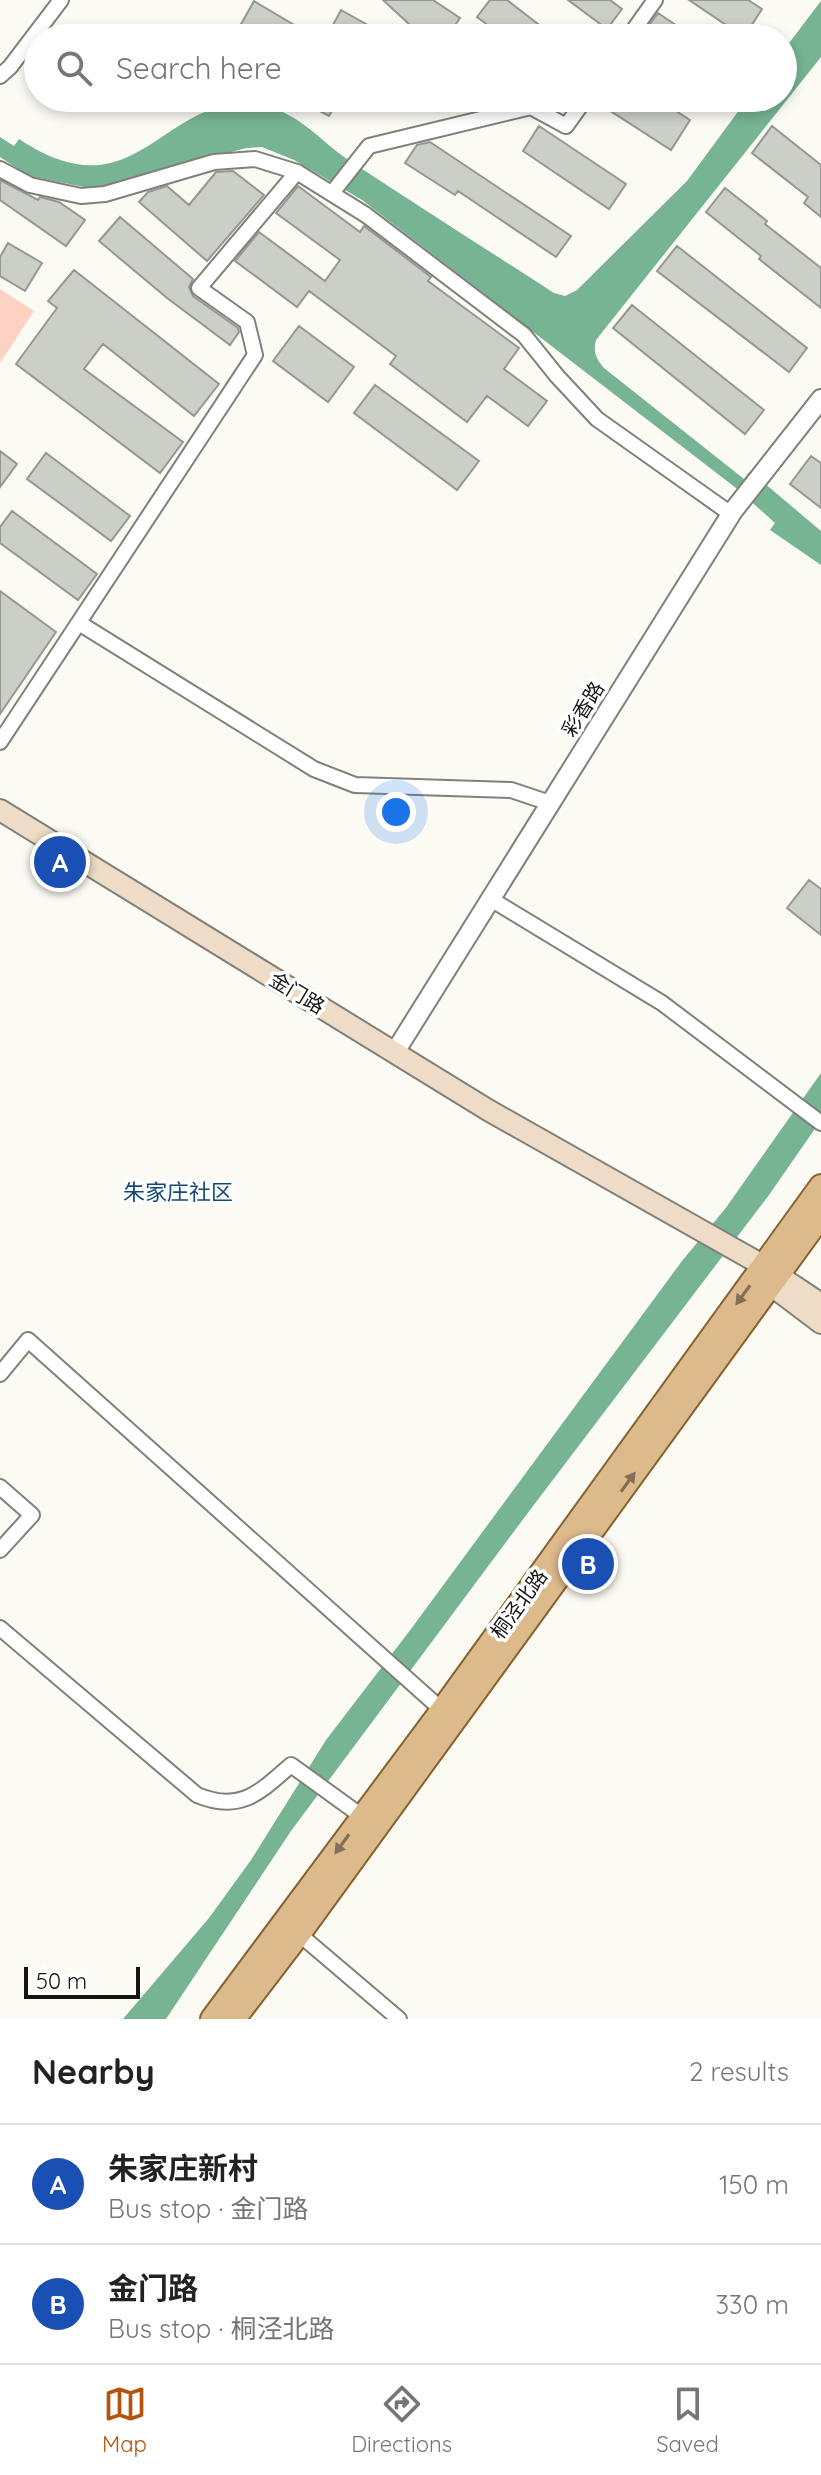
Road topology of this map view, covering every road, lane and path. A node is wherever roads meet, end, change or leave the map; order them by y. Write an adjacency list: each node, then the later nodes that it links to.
1 (61, 0): 3 (street)
2 (655, 0): 4 (street)
3 (43, 24)
4 (638, 24)
5 (24, 49): 6 (street)
6 (0, 76)
7 (510, 112): 12 (street)
8 (540, 112): 9 (street)
9 (576, 112)
10 (0, 169): 11 (street)
11 (297, 172): 12 (street); 15 (street)
12 (334, 190): 14 (street)
13 (821, 399): 14 (street, 彩香路)
14 (732, 513): 17 (street, 彩香路)
15 (79, 623): 16 (street); 17 (street)
16 (0, 742)
17 (550, 803): 19 (street, 彩香路)
18 (0, 810): 20 (main road, 金门路)
19 (489, 898): 20 (street, 彩香路); 21 (street)
20 (395, 1052): 24 (main road, 金门路)
21 (821, 1123)
22 (821, 1186): 24 (main road, 桐泾北路)
23 (821, 1216): 24 (main road, 桐泾北路)
24 (772, 1276): 25 (main road, 金门路); 26 (main road, 金门路); 31 (main road, 桐泾北路, one-way to 31); 32 (main road, 桐泾北路, one-way to 24)
25 (821, 1304)
26 (821, 1323)
27 (0, 1374): 31 (street)
28 (0, 1487): 29 (street)
29 (0, 1550)
30 (0, 1628): 32 (street)
31 (442, 1710): 32 (main road, 桐泾北路)
32 (370, 1822): 33 (main road, 桐泾北路); 34 (main road, 桐泾北路, one-way to 34)
33 (299, 1934): 35 (main road, 桐泾北路); 36 (street)
34 (212, 2019)
35 (234, 2019)
36 (399, 2019)

